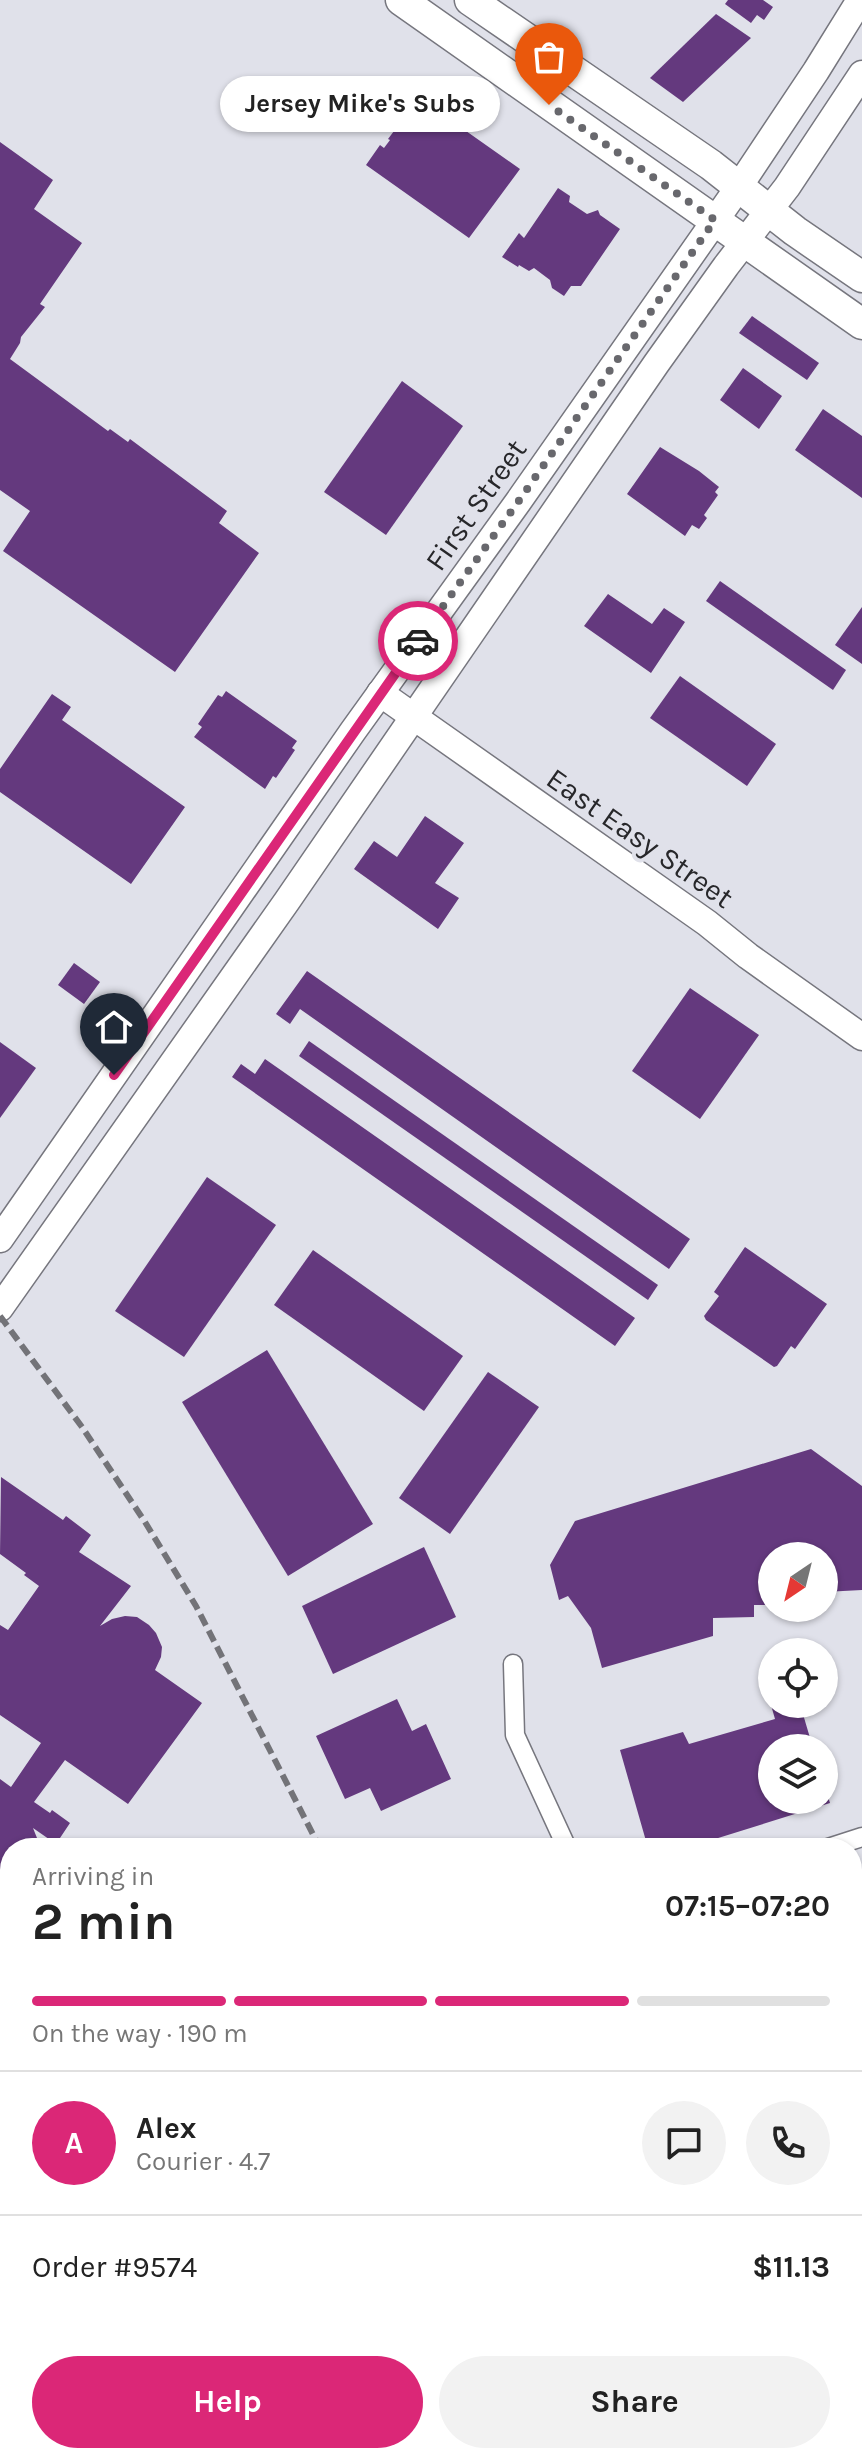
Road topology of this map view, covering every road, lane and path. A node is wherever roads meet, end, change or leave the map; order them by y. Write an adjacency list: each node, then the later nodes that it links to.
1 (401, 0): 7 (main road)
2 (470, 0): 5 (main road)
3 (860, 0): 5 (main road, First Street)
4 (862, 74): 6 (main road)
5 (738, 188): 6 (main road); 7 (main road, First Street)
6 (768, 211): 8 (main road); 9 (main road)
7 (715, 220): 8 (main road); 11 (main road, First Street)
8 (745, 241): 10 (main road); 12 (main road)
9 (862, 277)
10 (862, 324)
11 (380, 693): 12 (main road, East Easy Street); 14 (main road, First Street)
12 (414, 717): 13 (main road, East Easy Street); 15 (main road)
13 (862, 1037)
14 (0, 1239)
15 (0, 1308)
16 (513, 1664): 17 (street)
17 (562, 1838)

